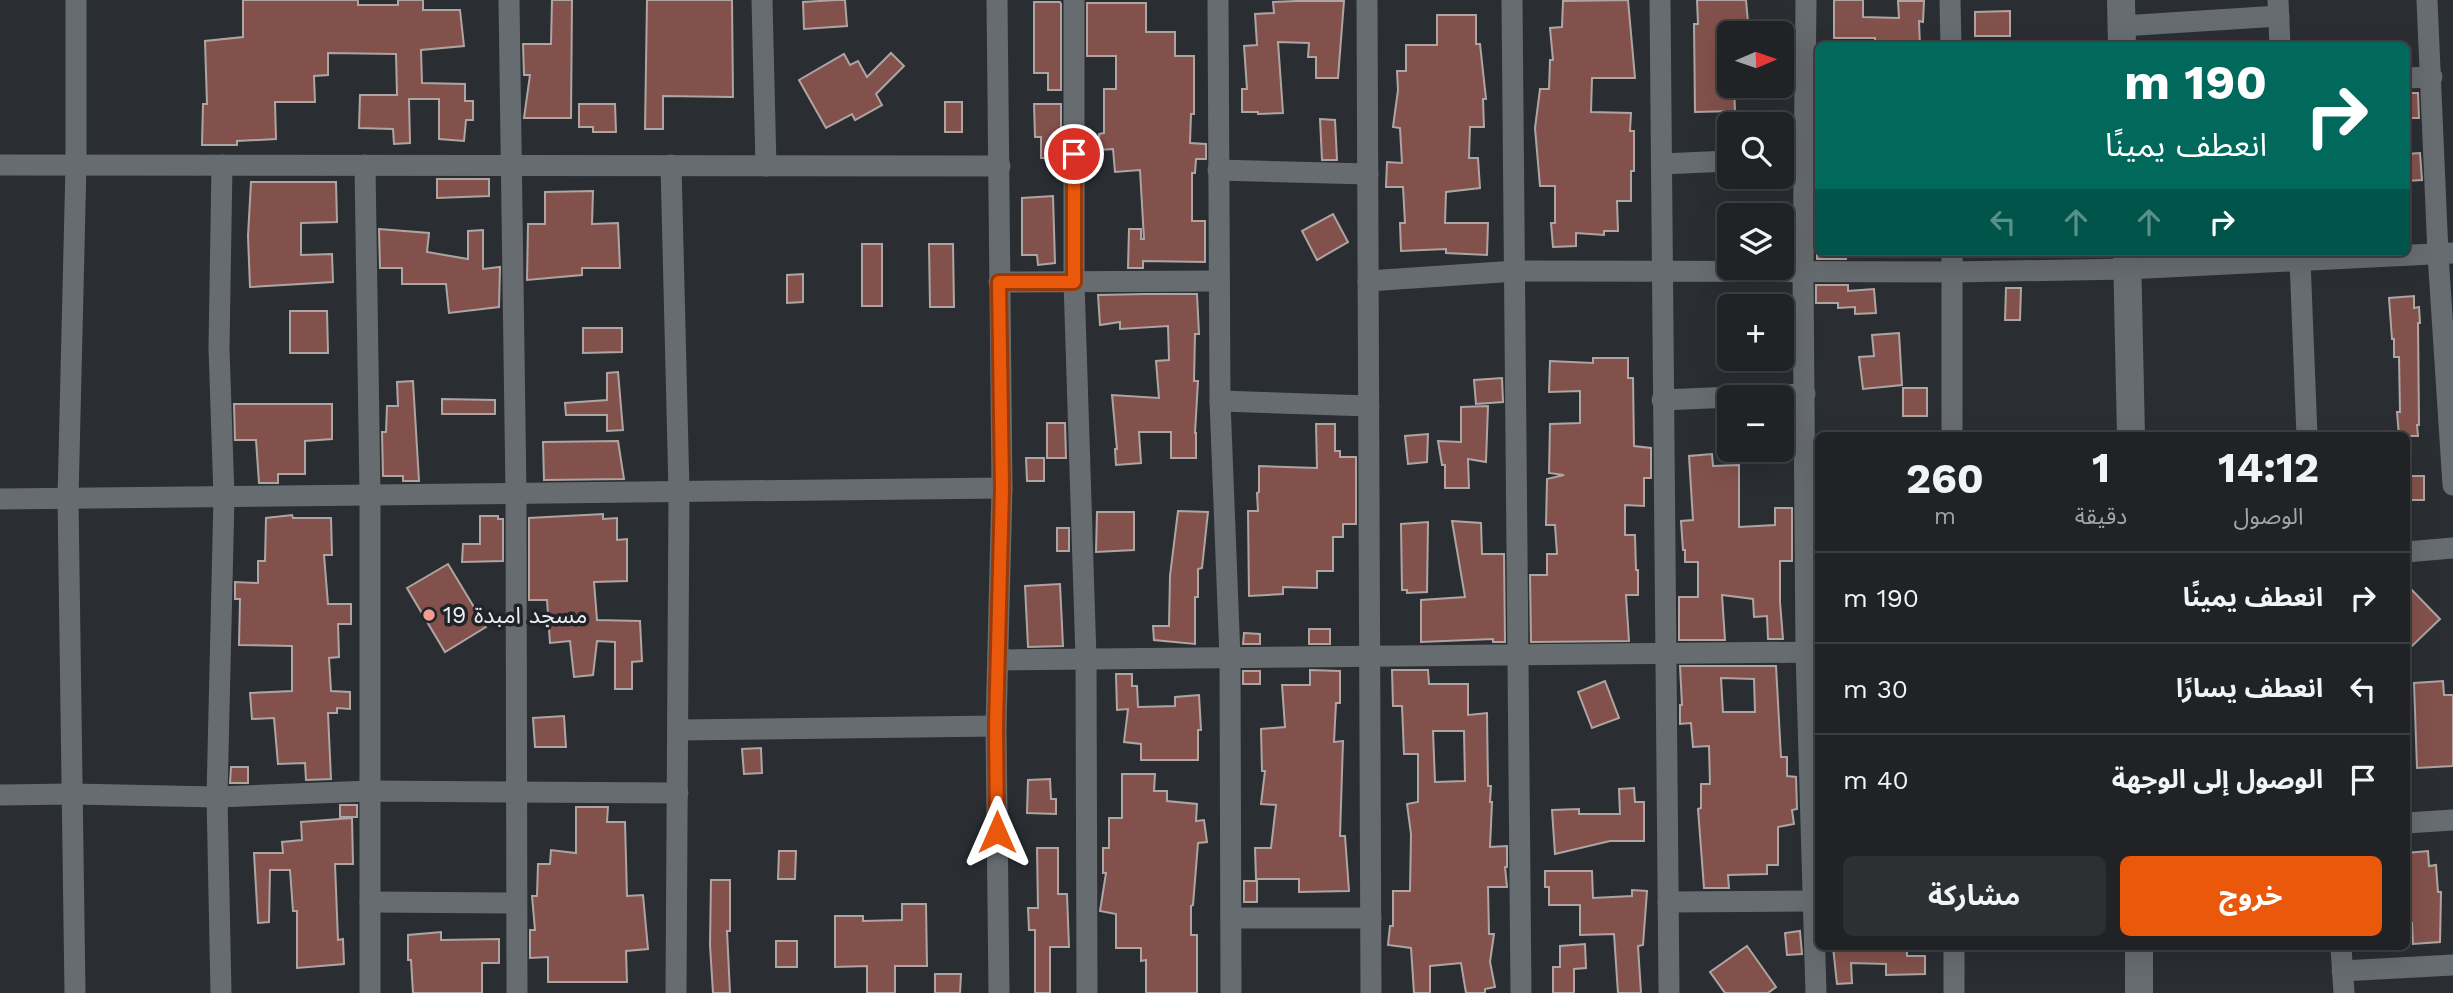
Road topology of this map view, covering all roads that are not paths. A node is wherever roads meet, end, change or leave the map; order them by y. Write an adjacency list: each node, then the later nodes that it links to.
1 (76, 0): 22 (street)
2 (509, 0): 27 (street)
3 (762, 0): 29 (street)
4 (997, 0): 30 (street)
5 (1074, 0): 45 (street)
6 (1218, 0): 31 (street)
7 (1367, 0): 32 (street)
8 (1512, 0): 39 (street)
9 (1660, 0): 23 (street)
10 (1806, 0): 20 (street)
11 (1950, 0): 15 (street)
12 (2427, 0): 17 (street)
13 (2278, 8): 14 (street); 16 (street)
14 (2122, 24)
15 (1951, 42)
16 (2280, 42)
17 (2431, 77): 18 (street); 33 (street)
18 (2410, 78)
19 (1794, 158): 20 (street)
20 (1804, 158): 41 (street)
21 (1717, 162): 23 (street)
22 (76, 164): 24 (street); 25 (street); 61 (street)
23 (1662, 164): 40 (street)
24 (0, 165)
25 (222, 165): 26 (street); 59 (street)
26 (365, 165): 27 (street); 58 (street)
27 (512, 165): 28 (street); 57 (street)
28 (671, 165): 29 (street); 56 (street)
29 (766, 166): 30 (street)
30 (1000, 166): 44 (street)
31 (1218, 170): 32 (street); 42 (street)
32 (1368, 174): 43 (street)
33 (2445, 253): 34 (street); 50 (street)
34 (2410, 255)
35 (2383, 256): 36 (street)
36 (2300, 260): 37 (street); 53 (street)
37 (2127, 261): 38 (street); 52 (street)
38 (1952, 262): 41 (street); 51 (street)
39 (1516, 271): 40 (street); 43 (street); 66 (street)
40 (1661, 271): 41 (street); 47 (street)
41 (1803, 272): 46 (street)
42 (1219, 281): 45 (street); 48 (street)
43 (1368, 281): 49 (street)
44 (999, 282): 45 (street); 55 (street)
45 (1074, 282): 68 (street)
46 (1805, 394): 47 (street); 64 (street)
47 (1662, 400): 65 (street)
48 (1220, 401): 49 (street); 69 (street)
49 (1369, 406): 67 (street)
50 (2451, 424): 54 (street)
51 (1952, 432)
52 (2131, 432)
53 (2307, 432)
54 (2453, 485)
55 (1002, 488): 56 (street); 70 (street)
56 (679, 491): 57 (street); 72 (street)
57 (516, 493): 58 (street); 74 (street)
58 (370, 495): 59 (street); 73 (street)
59 (224, 497): 61 (street); 78 (street)
60 (0, 499): 61 (street)
61 (68, 499): 75 (street)
62 (2453, 548): 63 (street)
63 (2410, 552)
64 (1812, 652): 65 (street); 81 (street)
65 (1665, 654): 66 (street); 83 (street)
66 (1518, 656): 67 (street); 101 (street)
67 (1370, 657): 69 (street); 86 (street)
68 (1086, 658): 69 (street); 70 (street); 98 (street)
69 (1230, 658): 85 (street)
70 (998, 660): 71 (street)
71 (996, 726): 72 (street); 97 (street)
72 (678, 730): 76 (street)
73 (370, 791): 74 (street); 78 (street); 82 (street)
74 (515, 791): 76 (street); 84 (street)
75 (73, 793): 77 (street); 78 (street); 92 (street)
76 (678, 793): 96 (street)
77 (0, 794)
78 (217, 797): 93 (street)
79 (2453, 820): 80 (street)
80 (2410, 823)
81 (1813, 901): 83 (street); 103 (street)
82 (370, 902): 84 (street); 94 (street)
83 (1668, 902): 102 (street)
84 (516, 904): 95 (street)
85 (1231, 918): 86 (street); 99 (street)
86 (1371, 918): 100 (street)
87 (1954, 950): 104 (street)
88 (2139, 950): 105 (street)
89 (2341, 950): 91 (street)
90 (2453, 965): 91 (street)
91 (2342, 971): 106 (street)
92 (75, 993)
93 (221, 993)
94 (370, 993)
95 (517, 993)
96 (677, 993)
97 (999, 993)
98 (1087, 993)
99 (1231, 993)
100 (1371, 993)
101 (1521, 993)
102 (1669, 993)
103 (1816, 993)
104 (1954, 993)
105 (2139, 993)
106 (2344, 993)

